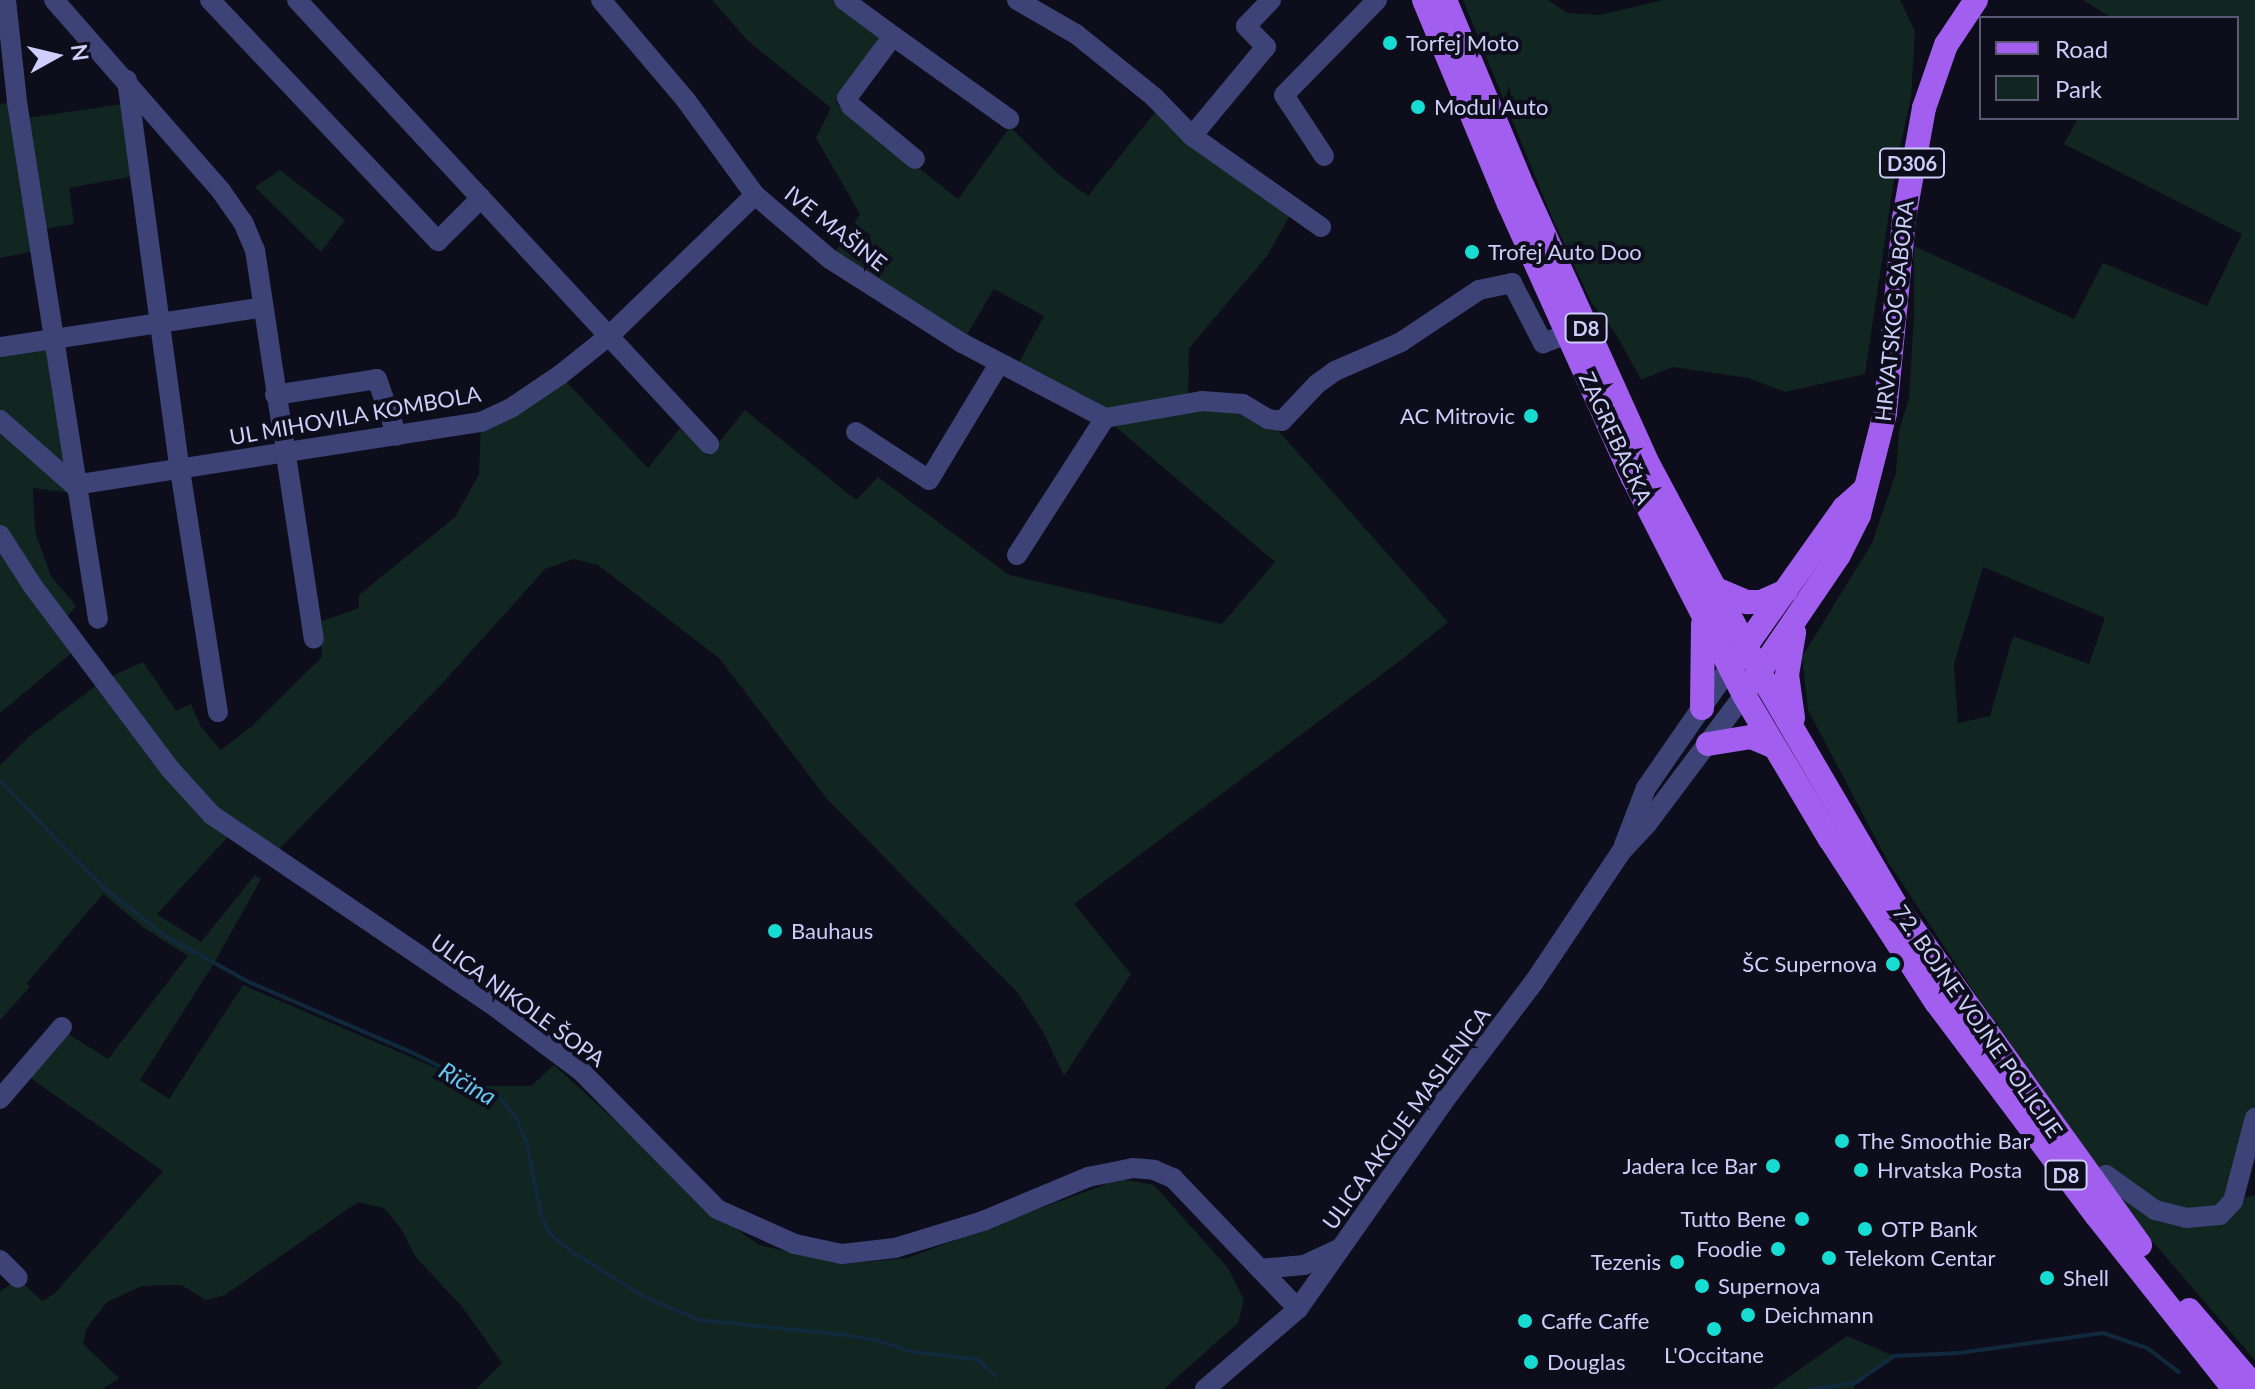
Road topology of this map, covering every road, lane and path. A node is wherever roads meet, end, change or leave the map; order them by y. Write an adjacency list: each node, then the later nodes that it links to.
1 (6, 0): 15 (street)
2 (54, 0): 14 (street)
3 (210, 0): 21 (street)
4 (297, 0): 21 (street)
5 (601, 0): 20 (street, IVE MAŠINE)
6 (844, 0): 13 (street)
7 (1017, 0): 17 (street)
8 (1271, 0): 17 (street)
9 (1377, 0): 18 (street)
10 (1424, 0): 25 (main road, ZAGREBAČKA / D8)
11 (1445, 0): 42 (main road, ZAGREBAČKA / D8)
12 (1976, 0): 39 (main road, HRVATSKOG SABORA / D306)
13 (893, 36): 16 (street); 19 (street)
14 (127, 80): 23 (street); 24 (street)
15 (8, 103): 27 (street)
16 (1009, 119)
17 (1192, 136): 22 (street)
18 (1324, 156)
19 (915, 159)
20 (755, 195): 26 (street, UL MIHOVILA KOMBOLA); 29 (street, IVE MAŠINE)
21 (481, 198): 26 (street)
22 (1321, 227)
23 (263, 307): 24 (street); 30 (street)
24 (160, 323): 27 (street); 37 (street)
25 (1568, 334): 31 (street); 44 (main road, ZAGREBAČKA / D8)
26 (610, 335): 34 (street, UL MIHOVILA KOMBOLA); 35 (street)
27 (55, 338): 28 (street); 38 (street)
28 (0, 347)
29 (999, 364): 31 (street, IVE MAŠINE); 33 (street)
30 (275, 395): 34 (street); 36 (street)
31 (1105, 418): 41 (street)
32 (0, 420): 38 (street)
33 (856, 432)
34 (397, 436): 36 (street, UL MIHOVILA KOMBOLA)
35 (709, 444)
36 (284, 453): 37 (street, UL MIHOVILA KOMBOLA); 47 (street)
37 (180, 470): 38 (street, UL MIHOVILA KOMBOLA); 53 (street)
38 (74, 485): 45 (street)
39 (1864, 490): 43 (main road, HRVATSKOG SABORA / D306); 46 (main road, HRVATSKOG SABORA / D306)
40 (0, 535): 65 (street, ULICA NIKOLE ŠOPA)
41 (1017, 555)
42 (1716, 589): 43 (main road); 48 (main road, ZAGREBAČKA / D8)
43 (1788, 590): 48 (main road, HRVATSKOG SABORA / D306)
44 (1704, 618): 49 (main road, ZAGREBAČKA / D8); 52 (main road)
45 (98, 619)
46 (1798, 620): 50 (main road, HRVATSKOG SABORA / D306); 54 (main road)
47 (314, 639)
48 (1746, 647): 49 (main road, HRVATSKOG SABORA); 50 (main road, ZAGREBAČKA / D8)
49 (1729, 668): 51 (main road, ZAGREBAČKA / D8); 52 (street, ULICA AKCIJE MASLENICA)
50 (1760, 673): 51 (main road, HRVATSKOG SABORA); 54 (main road, 72. BOJNE VOJNE POLICIJE / D8)
51 (1744, 695): 54 (main road, 72. BOJNE VOJNE POLICIJE / D8); 55 (street, ULICA AKCIJE MASLENICA)
52 (1702, 708): 56 (street, ULICA AKCIJE MASLENICA)
53 (218, 712)
54 (1784, 740): 55 (main road); 60 (main road, 72. BOJNE VOJNE POLICIJE / D8); 70 (main road, 72. BOJNE VOJNE POLICIJE / D8)
55 (1708, 744): 56 (street, ULICA AKCIJE MASLENICA)
56 (1621, 852): 63 (street, ULICA AKCIJE MASLENICA)
57 (62, 1027): 58 (street)
58 (0, 1099)
59 (2255, 1118): 62 (street)
60 (2092, 1181): 62 (street); 68 (main road, 72. BOJNE VOJNE POLICIJE / D8)
61 (2255, 1195): 62 (street)
62 (2233, 1201)
63 (1342, 1248): 65 (street); 67 (street, ULICA AKCIJE MASLENICA)
64 (0, 1260): 66 (street)
65 (1260, 1269): 67 (street, ULICA NIKOLE ŠOPA)
66 (18, 1278)
67 (1298, 1309): 69 (street, ULICA AKCIJE MASLENICA)
68 (2255, 1387)
69 (1205, 1389)
70 (2234, 1389)

